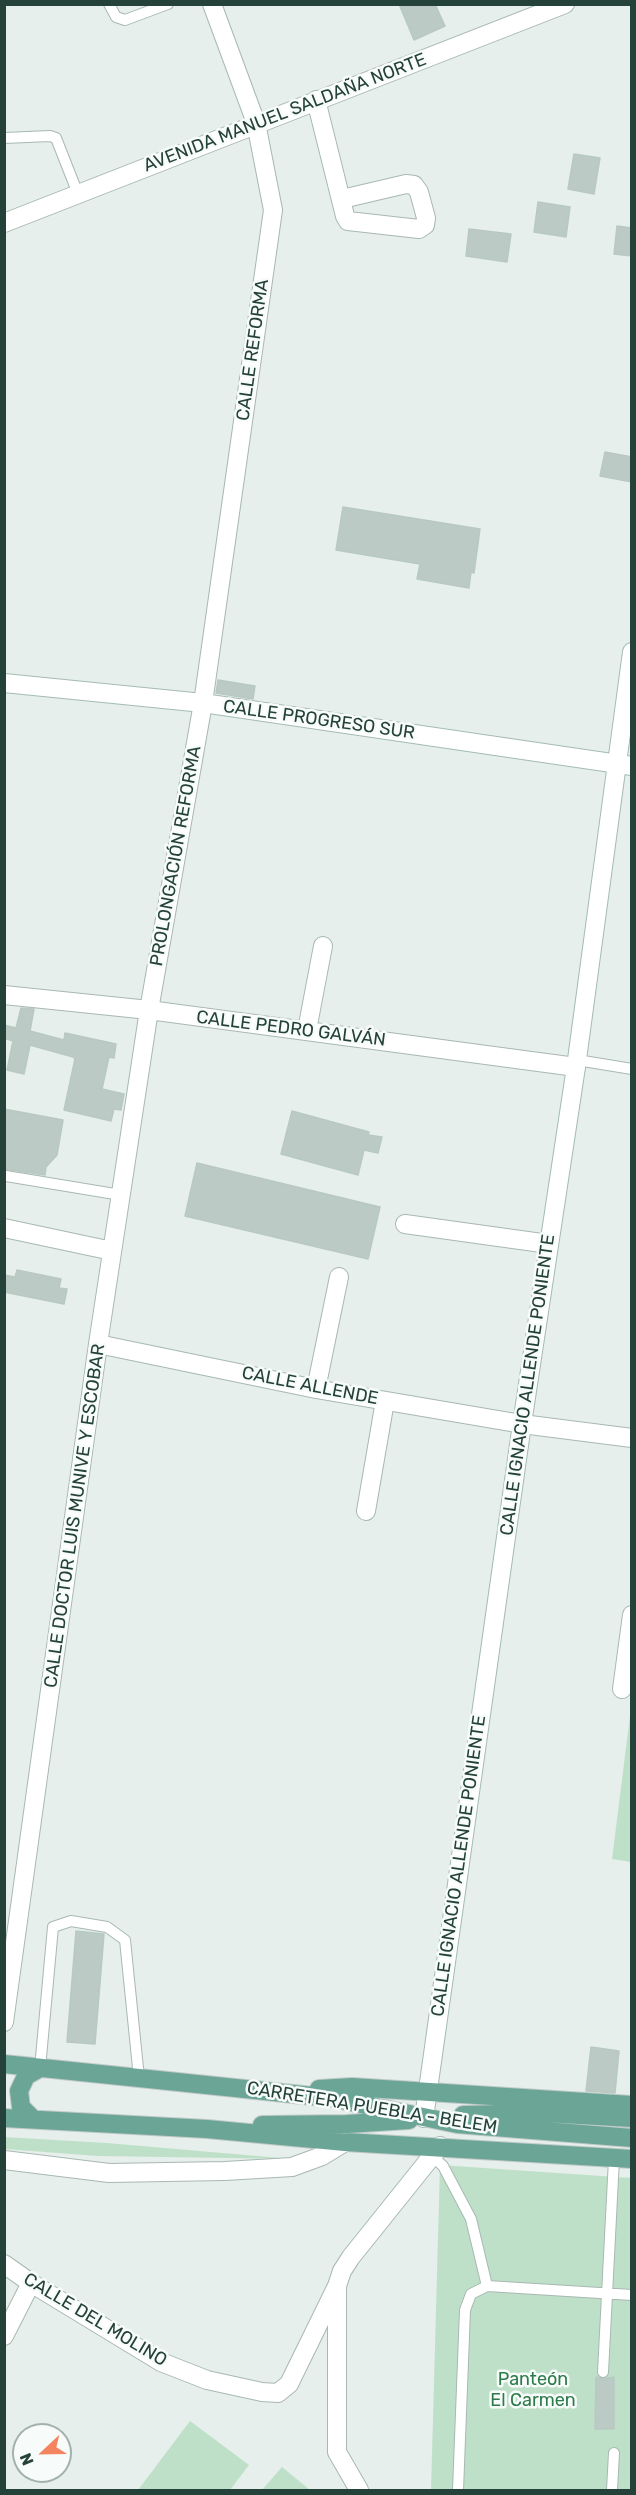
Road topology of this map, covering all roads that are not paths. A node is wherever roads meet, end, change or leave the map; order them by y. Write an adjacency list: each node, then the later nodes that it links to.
1 (110, 4): 2 (lane)
2 (168, 4)
3 (212, 4): 6 (street, CALLE REFORMA)
4 (565, 4): 5 (street, AVENIDA MANUEL SALDAÑA NORTE)
5 (316, 100): 6 (street, AVENIDA MANUEL SALDAÑA NORTE); 9 (street)
6 (256, 123): 8 (street, AVENIDA MANUEL SALDAÑA NORTE); 13 (street, CALLE REFORMA)
7 (4, 138): 8 (lane)
8 (78, 194): 10 (street, AVENIDA MANUEL SALDAÑA NORTE)
9 (342, 200)
10 (4, 223)
11 (632, 652): 14 (street, CALLE IGNACIO ALLENDE PONIENTE)
12 (4, 683): 13 (street, CALLE PROGRESO SUR)
13 (203, 703): 14 (street, CALLE PROGRESO SUR); 17 (street, PROLONGACIÓN REFORMA)
14 (623, 765): 19 (street, CALLE IGNACIO ALLENDE PONIENTE)
15 (323, 946): 18 (street)
16 (4, 995): 17 (street, CALLE PEDRO GALVÁN)
17 (149, 1010): 18 (street, CALLE PEDRO GALVÁN); 22 (street, CALLE DOCTOR LUIS MUNIVE Y ESCOBAR)
18 (307, 1030): 19 (street, CALLE PEDRO GALVÁN)
19 (577, 1064): 20 (lane); 25 (street, CALLE IGNACIO ALLENDE PONIENTE)
20 (632, 1069)
21 (6, 1176): 22 (lane)
22 (121, 1195): 26 (street, CALLE DOCTOR LUIS MUNIVE Y ESCOBAR)
23 (405, 1224): 25 (street)
24 (4, 1228): 26 (street)
25 (549, 1244): 31 (street, CALLE IGNACIO ALLENDE PONIENTE)
26 (112, 1251): 28 (street, CALLE DOCTOR LUIS MUNIVE Y ESCOBAR)
27 (339, 1277): 29 (street)
28 (98, 1344): 29 (street, CALLE ALLENDE); 36 (street, CALLE DOCTOR LUIS MUNIVE Y ESCOBAR)
29 (316, 1389): 30 (street, CALLE ALLENDE)
30 (386, 1401): 31 (street, CALLE ALLENDE); 33 (street)
31 (522, 1424): 32 (street, CALLE ALLENDE); 40 (street, CALLE IGNACIO ALLENDE PONIENTE)
32 (632, 1438)
33 (366, 1511)
34 (632, 1615): 35 (street)
35 (622, 1689)
36 (4, 2022)
37 (4, 2064): 38 (main road, CARRETERA PUEBLA - BELEM)
38 (40, 2068): 39 (main road, CARRETERA PUEBLA - BELEM); 39 (lane); 46 (main road)
39 (139, 2078): 41 (main road, CARRETERA PUEBLA - BELEM)
40 (427, 2091): 41 (main road); 42 (main road); 44 (street, CALLE IGNACIO ALLENDE PONIENTE)
41 (292, 2093): 44 (main road, CARRETERA PUEBLA - BELEM)
42 (632, 2105)
43 (6, 2114): 46 (main road, CARRETERA PUEBLA - BELEM)
44 (424, 2118): 45 (main road); 47 (main road); 48 (main road, CARRETERA PUEBLA - BELEM)
45 (632, 2118)
46 (33, 2119): 47 (main road, CARRETERA PUEBLA - BELEM)
47 (207, 2129): 49 (main road, CARRETERA PUEBLA - BELEM)
48 (632, 2138)
49 (345, 2142): 50 (main road, CARRETERA PUEBLA - BELEM); 52 (street)
50 (436, 2151): 51 (main road, CARRETERA PUEBLA - BELEM); 55 (street, CALLE DEL MOLINO); 56 (lane)
51 (623, 2159): 57 (lane)
52 (4, 2160)
53 (4, 2264): 54 (street, CALLE DEL MOLINO)
54 (31, 2283): 55 (street, CALLE DEL MOLINO); 59 (street)
55 (337, 2286): 62 (street)
56 (486, 2286): 57 (lane); 63 (lane)
57 (609, 2293): 58 (lane); 60 (lane)
58 (632, 2295)
59 (4, 2336)
60 (603, 2372)
61 (614, 2453): 64 (lane)
62 (359, 2490)
63 (458, 2490)
64 (612, 2490)

